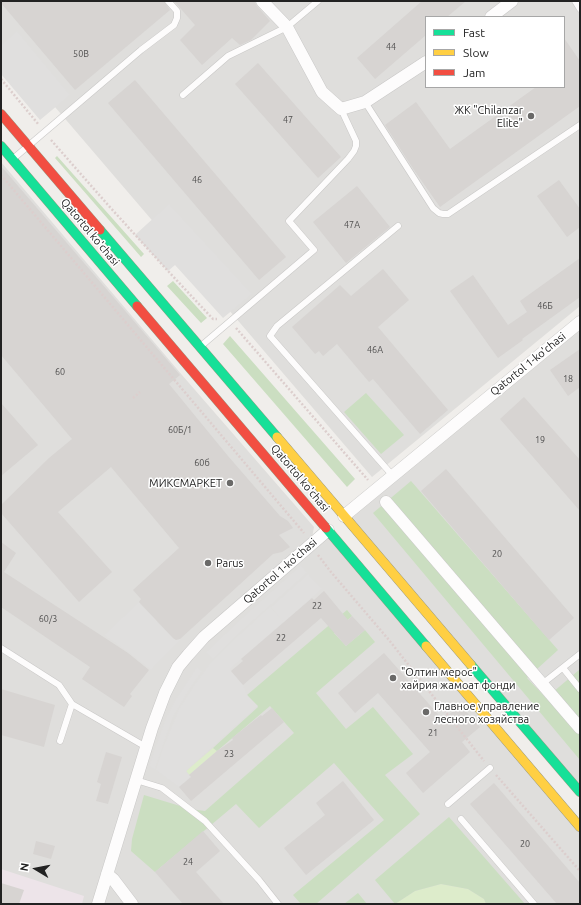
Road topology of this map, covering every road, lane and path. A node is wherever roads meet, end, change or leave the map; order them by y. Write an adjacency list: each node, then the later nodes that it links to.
1 (168, 1): 16 (lane)
2 (262, 1): 8 (street)
3 (318, 1): 8 (lane)
4 (512, 1): 7 (street)
5 (575, 1): 6 (lane)
6 (580, 9)
7 (492, 16)
8 (287, 27): 11 (lane); 13 (street)
9 (425, 63): 12 (street)
10 (1, 79): 16 (path)
11 (183, 96)
12 (365, 102): 13 (street); 15 (lane)
13 (341, 109): 22 (lane)
14 (1, 114): 18 (main road, Qatortol ko'chasi)
15 (580, 125)
16 (44, 132): 18 (lane); 22 (path)
17 (1, 146): 19 (main road, Qatortol ko'chasi)
18 (28, 146): 19 (lane); 24 (main road, Qatortol ko'chasi)
19 (12, 159): 24 (main road, Qatortol ko'chasi)
20 (1, 175): 31 (path)
21 (398, 226): 27 (lane)
22 (230, 321): 24 (lane); 28 (path)
23 (580, 322): 27 (street, Qatortol 1-ko'chasi)
24 (192, 354): 30 (main road, Qatortol ko'chasi); 30 (main road, Qatortol ko'chasi)
25 (140, 392): 26 (path)
26 (133, 398)
27 (393, 476): 28 (street, Qatortol 1-ko'chasi)
28 (376, 490): 30 (street, Qatortol 1-ko'chasi)
29 (386, 502): 35 (street)
30 (336, 523): 31 (street, Qatortol 1-ko'chasi); 43 (main road, Qatortol ko'chasi); 46 (main road, Qatortol ko'chasi)
31 (311, 544): 40 (street, Qatortol 1-ko'chasi); 41 (path)
32 (1, 648): 37 (lane)
33 (580, 654): 34 (lane)
34 (563, 668): 35 (lane); 36 (lane)
35 (542, 684): 38 (street)
36 (580, 689)
37 (72, 704): 39 (lane); 40 (lane)
38 (580, 728)
39 (60, 741)
40 (146, 747): 42 (street, Qatortol 1-ko'chasi)
41 (490, 768): 44 (lane); 47 (path)
42 (136, 780): 48 (street, Qatortol 1-ko'chasi); 51 (lane)
43 (580, 792)
44 (448, 804)
45 (461, 819): 52 (lane)
46 (580, 827)
47 (580, 871)
48 (107, 874): 49 (street, Qatortol 1-ko'chasi); 50 (street)
49 (98, 904)
50 (132, 904)
51 (278, 904)
52 (534, 904)

